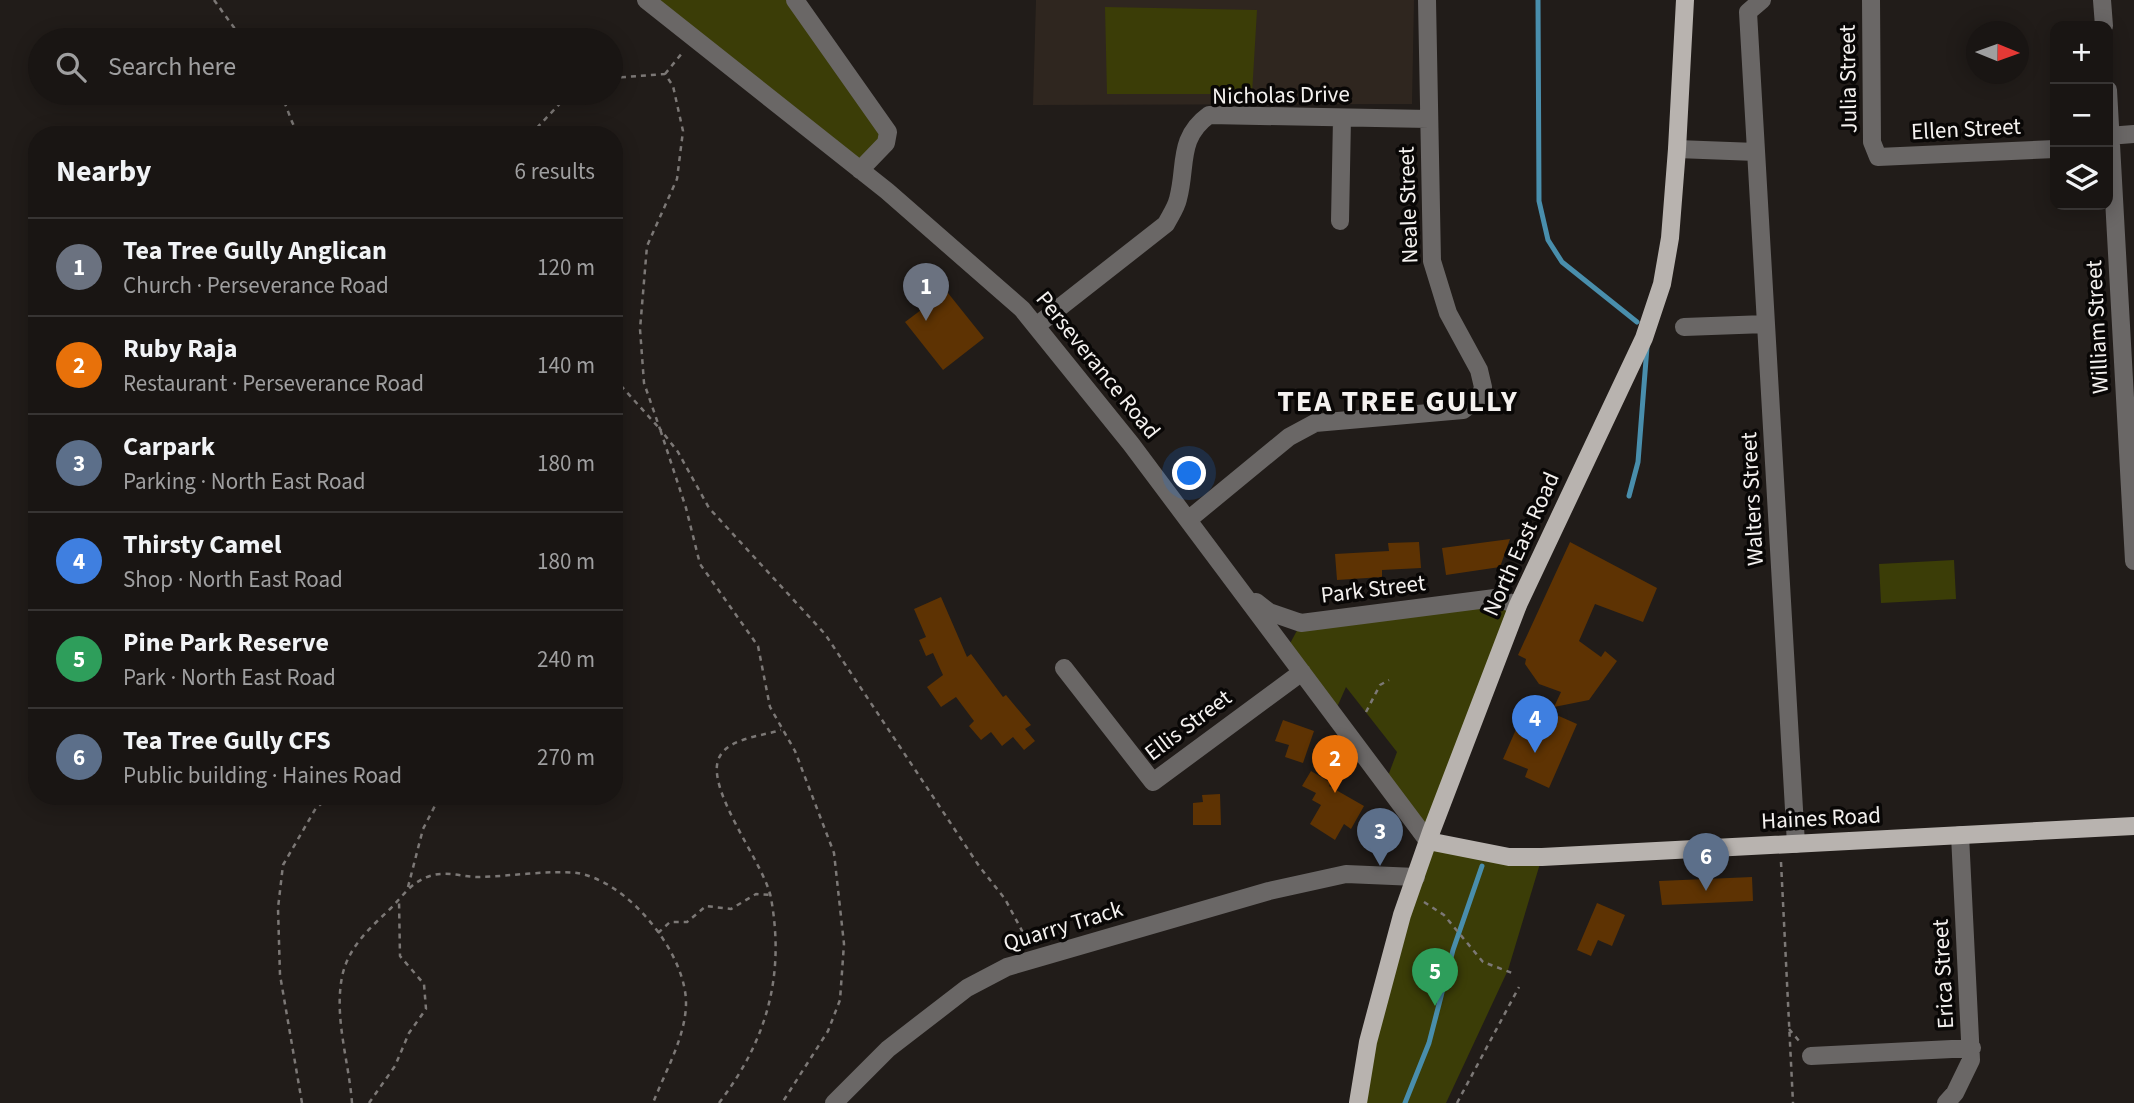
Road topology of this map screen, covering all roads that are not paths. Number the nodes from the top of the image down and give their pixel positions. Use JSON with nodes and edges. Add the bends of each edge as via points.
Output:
{"nodes":[{"id":1,"x":646,"y":0,"type":"edge"},
{"id":2,"x":795,"y":0,"type":"edge"},
{"id":3,"x":1427,"y":0,"type":"edge"},
{"id":4,"x":1685,"y":0,"type":"edge"},
{"id":5,"x":1871,"y":0,"type":"edge"},
{"id":6,"x":2102,"y":0,"type":"edge"},
{"id":7,"x":1755,"y":6,"type":"edge"},
{"id":8,"x":2104,"y":21,"type":"edge"},
{"id":9,"x":1342,"y":118,"type":"junction"},
{"id":10,"x":1429,"y":119,"type":"junction"},
{"id":11,"x":2134,"y":134,"type":"edge"},
{"id":12,"x":2113,"y":136,"type":"edge"},
{"id":13,"x":2110,"y":147,"type":"edge"},
{"id":14,"x":1677,"y":149,"type":"junction"},
{"id":15,"x":2050,"y":149,"type":"edge"},
{"id":16,"x":1756,"y":152,"type":"junction"},
{"id":17,"x":1878,"y":157,"type":"joint"},
{"id":18,"x":860,"y":170,"type":"junction"},
{"id":19,"x":1340,"y":221,"type":"dead end"},
{"id":20,"x":1766,"y":324,"type":"junction"},
{"id":21,"x":1036,"y":326,"type":"junction"},
{"id":22,"x":1684,"y":327,"type":"dead end"},
{"id":23,"x":1188,"y":520,"type":"junction"},
{"id":24,"x":2134,"y":561,"type":"edge"},
{"id":25,"x":1242,"y":592,"type":"junction"},
{"id":26,"x":1518,"y":605,"type":"junction"},
{"id":27,"x":1301,"y":622,"type":"junction"},
{"id":28,"x":1286,"y":651,"type":"junction"},
{"id":29,"x":1064,"y":668,"type":"dead end"},
{"id":30,"x":1302,"y":672,"type":"junction"},
{"id":31,"x":2134,"y":826,"type":"edge"},
{"id":32,"x":1960,"y":835,"type":"junction"},
{"id":33,"x":1428,"y":841,"type":"junction"},
{"id":34,"x":1788,"y":844,"type":"junction"},
{"id":35,"x":1413,"y":885,"type":"junction"},
{"id":36,"x":1972,"y":1048,"type":"junction"},
{"id":37,"x":1811,"y":1056,"type":"dead end"},
{"id":38,"x":834,"y":1103,"type":"edge"},
{"id":39,"x":1358,"y":1103,"type":"edge"},
{"id":40,"x":1946,"y":1103,"type":"edge"}],
"edges":[{"from":1,"to":18,"type":"street","name":"Perseverance Road"},
{"from":2,"to":18,"type":"street","via":[[888,132],[886,143]]},
{"from":3,"to":10,"type":"street","name":"Neale Street"},
{"from":4,"to":14,"type":"main road","name":"North East Road"},
{"from":5,"to":17,"type":"street","name":"Julia Street","via":[[1871,142]]},
{"from":6,"to":8,"type":"street"},
{"from":7,"to":16,"type":"street","name":"Walters Street"},
{"from":9,"to":10,"type":"street","name":"Nicholas Drive"},
{"from":9,"to":19,"type":"street"},
{"from":9,"to":21,"type":"street","name":"Nicholas Drive","via":[[1209,115],[1196,125],[1186,144],[1178,200],[1167,224]]},
{"from":10,"to":23,"type":"street","name":"Neale Street","via":[[1432,261],[1448,313],[1479,370],[1480,397],[1463,410],[1315,423],[1289,437]]},
{"from":11,"to":12,"type":"street"},
{"from":13,"to":24,"type":"street","name":"William Street"},
{"from":14,"to":16,"type":"street"},
{"from":14,"to":26,"type":"main road","name":"North East Road","via":[[1670,238],[1644,338]]},
{"from":15,"to":17,"type":"street","name":"Ellen Street"},
{"from":16,"to":20,"type":"street","name":"Walters Street"},
{"from":18,"to":21,"type":"street","name":"Perseverance Road","via":[[1023,309]]},
{"from":20,"to":22,"type":"street"},
{"from":20,"to":34,"type":"street","name":"Walters Street"},
{"from":21,"to":23,"type":"street","name":"Perseverance Road"},
{"from":23,"to":25,"type":"street","name":"Perseverance Road"},
{"from":25,"to":27,"type":"street","name":"Park Street","via":[[1269,612]]},
{"from":25,"to":28,"type":"street","name":"Perseverance Road"},
{"from":26,"to":27,"type":"street","name":"Park Street","via":[[1495,598]]},
{"from":26,"to":33,"type":"main road","name":"North East Road"},
{"from":27,"to":28,"type":"street","via":[[1289,636]]},
{"from":28,"to":30,"type":"street","name":"Perseverance Road"},
{"from":29,"to":30,"type":"street","name":"Ellis Street","via":[[1153,782]]},
{"from":30,"to":33,"type":"street","name":"Perseverance Road"},
{"from":31,"to":32,"type":"main road","name":"Haines Road"},
{"from":32,"to":34,"type":"main road","name":"Haines Road"},
{"from":32,"to":36,"type":"street","name":"Erica Street"},
{"from":33,"to":34,"type":"main road","name":"Haines Road","via":[[1509,857]]},
{"from":33,"to":35,"type":"main road","name":"North East Road"},
{"from":35,"to":38,"type":"street","name":"Quarry Track","via":[[1346,874],[1269,891],[1007,967],[967,988],[888,1049]]},
{"from":35,"to":39,"type":"main road","name":"North East Road","via":[[1368,1042]]},
{"from":36,"to":37,"type":"street"},
{"from":36,"to":40,"type":"street","name":"Erica Street","via":[[1971,1060]]}]}
